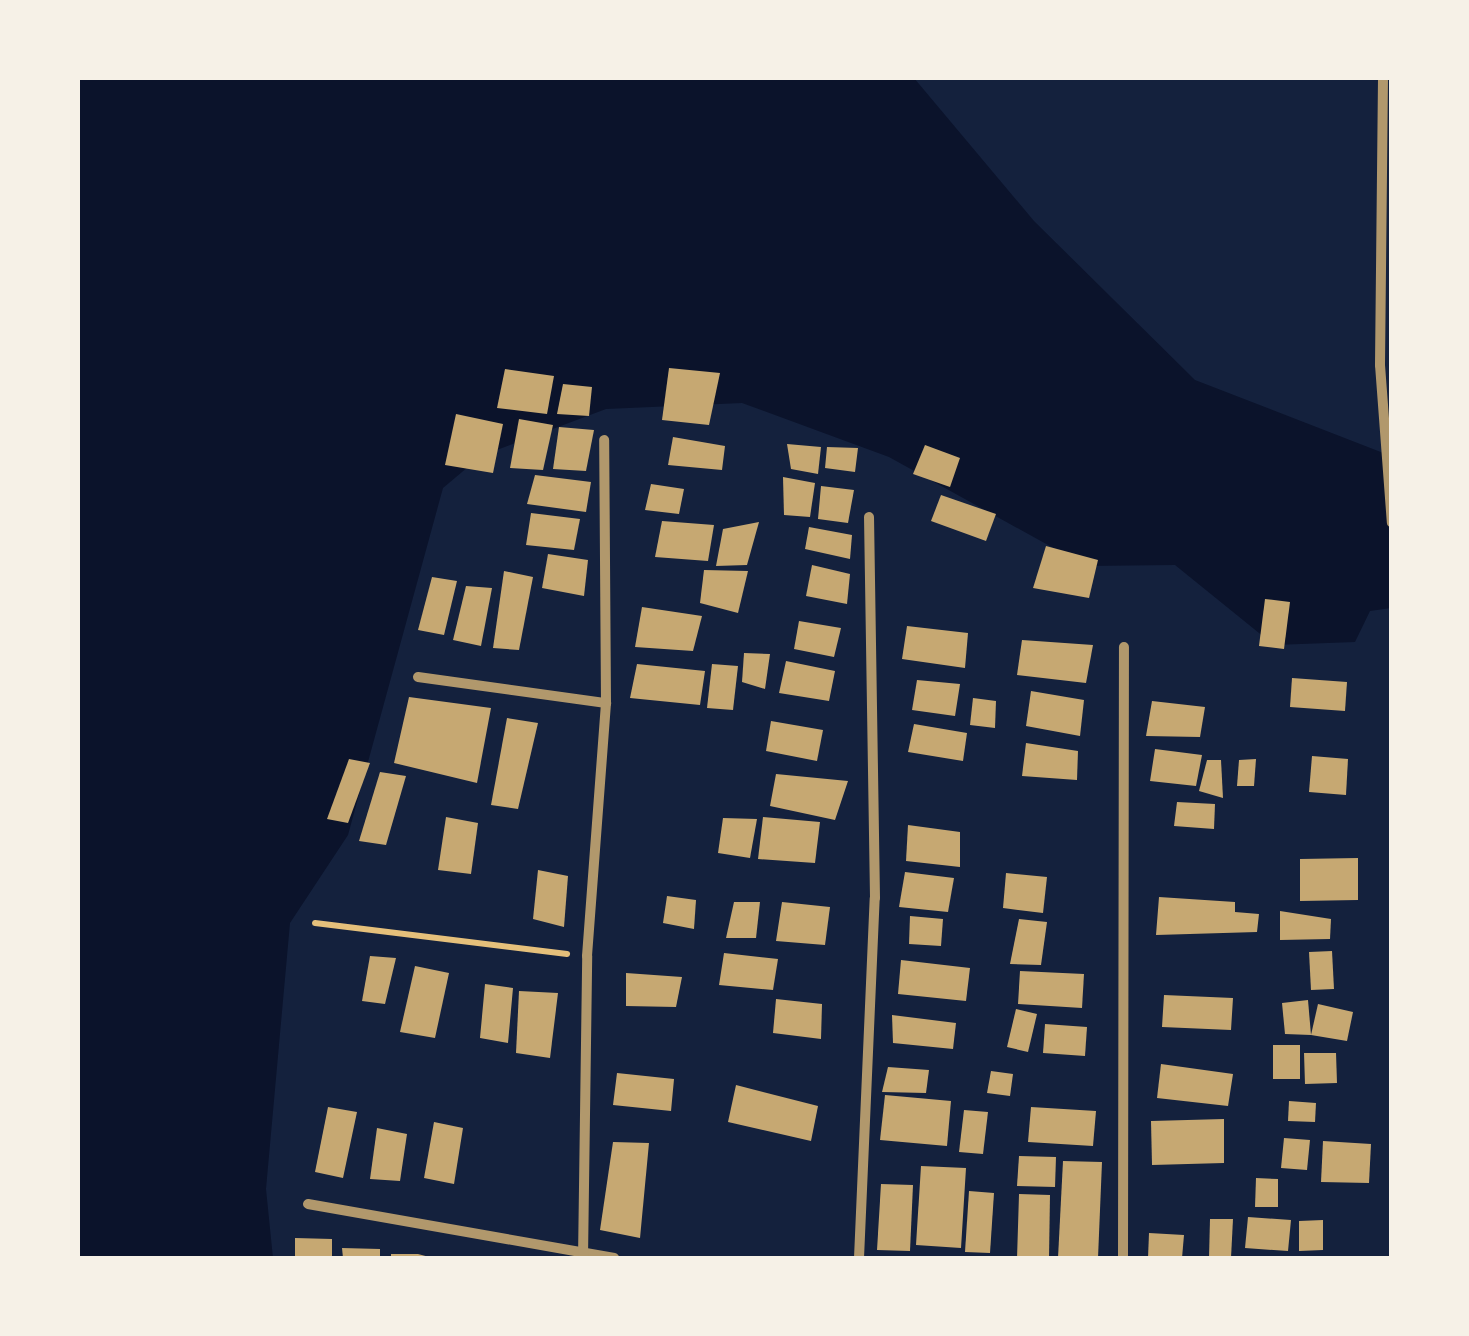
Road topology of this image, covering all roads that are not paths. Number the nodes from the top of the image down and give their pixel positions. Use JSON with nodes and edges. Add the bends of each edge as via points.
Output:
{"nodes":[{"id":1,"x":1383,"y":78,"type":"edge"},
{"id":2,"x":604,"y":440,"type":"dead end"},
{"id":3,"x":869,"y":516,"type":"dead end"},
{"id":4,"x":1392,"y":522,"type":"edge"},
{"id":5,"x":1124,"y":647,"type":"dead end"},
{"id":6,"x":418,"y":676,"type":"dead end"},
{"id":7,"x":606,"y":703,"type":"junction"},
{"id":8,"x":308,"y":1204,"type":"dead end"},
{"id":9,"x":583,"y":1257,"type":"edge"},
{"id":10,"x":614,"y":1258,"type":"edge"},
{"id":11,"x":859,"y":1258,"type":"edge"},
{"id":12,"x":1123,"y":1258,"type":"edge"}],
"edges":[{"from":1,"to":4,"type":"street","via":[[1380,365]]},
{"from":2,"to":7,"type":"street"},
{"from":3,"to":11,"type":"street","via":[[875,898]]},
{"from":5,"to":12,"type":"street"},
{"from":6,"to":7,"type":"street"},
{"from":7,"to":9,"type":"street","via":[[587,956]]},
{"from":8,"to":9,"type":"street"},
{"from":9,"to":10,"type":"street"}]}
